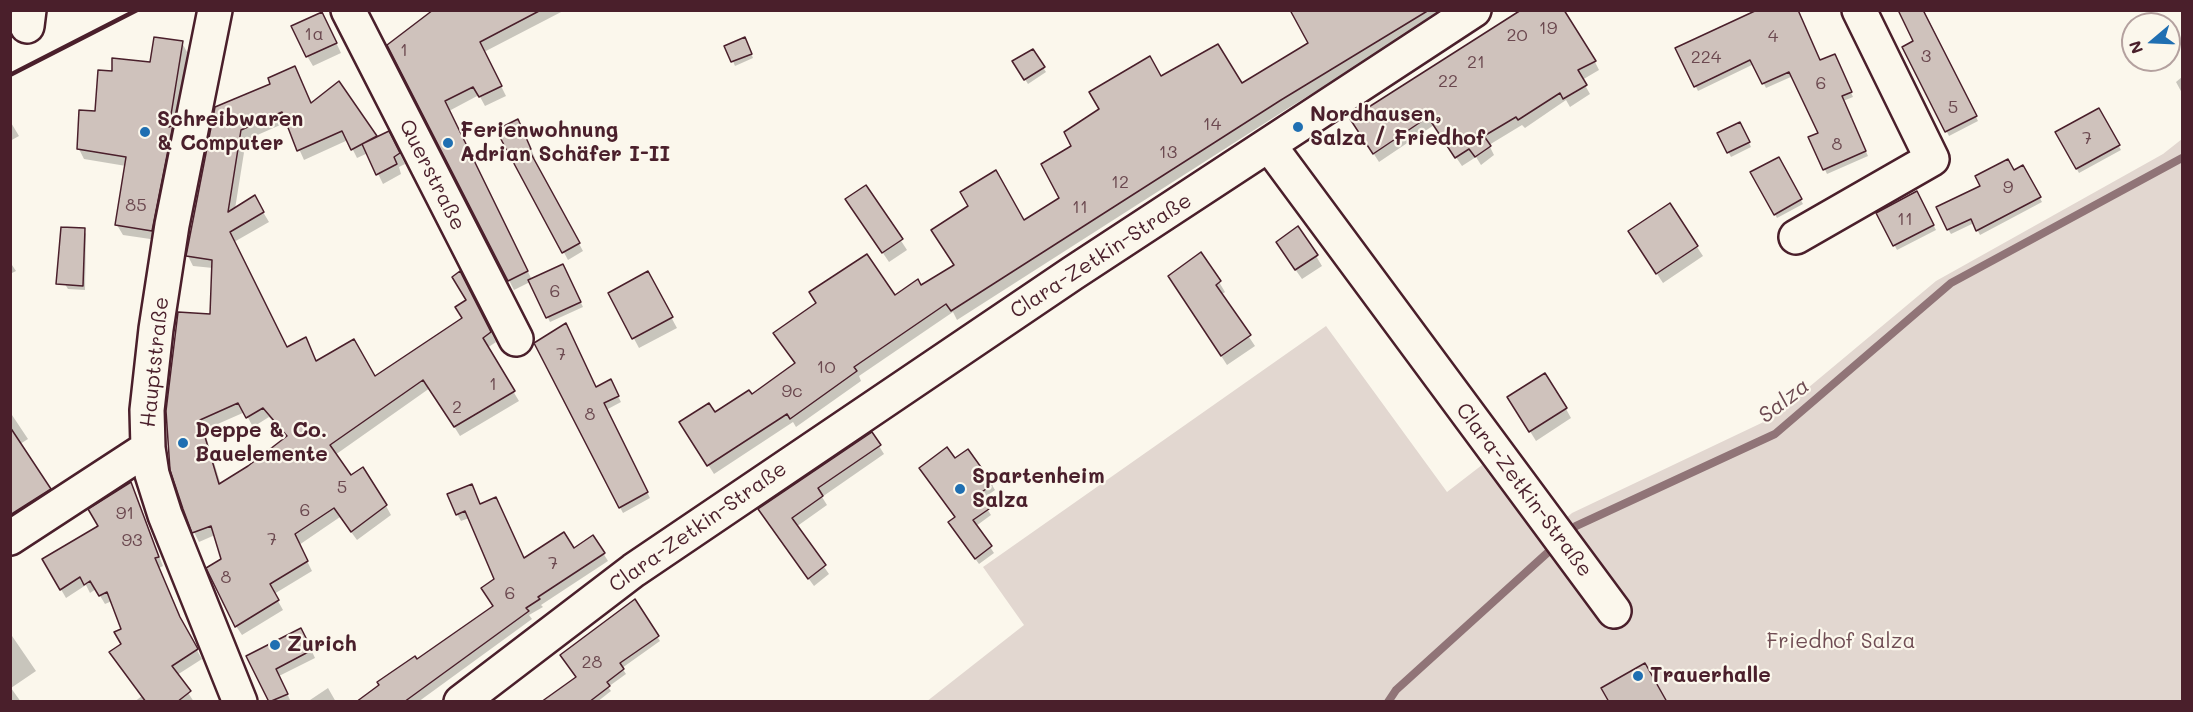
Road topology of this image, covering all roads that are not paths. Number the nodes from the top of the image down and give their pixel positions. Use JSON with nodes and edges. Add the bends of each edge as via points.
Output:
{"nodes":[{"id":1,"x":215,"y":10,"type":"edge"},
{"id":2,"x":348,"y":10,"type":"edge"},
{"id":3,"x":1474,"y":10,"type":"edge"},
{"id":4,"x":1859,"y":10,"type":"edge"},
{"id":5,"x":1269,"y":145,"type":"junction"},
{"id":6,"x":1796,"y":237,"type":"dead end"},
{"id":7,"x":516,"y":339,"type":"dead end"},
{"id":8,"x":148,"y":448,"type":"junction"},
{"id":9,"x":10,"y":538,"type":"edge"},
{"id":10,"x":1614,"y":611,"type":"dead end"},
{"id":11,"x":240,"y":702,"type":"edge"},
{"id":12,"x":460,"y":702,"type":"edge"}],
"edges":[{"from":1,"to":8,"type":"street","name":"Hauptstraße","via":[[172,225],[156,329],[147,410]]},
{"from":2,"to":7,"type":"street","name":"Querstraße"},
{"from":3,"to":5,"type":"street"},
{"from":4,"to":6,"type":"street","via":[[1932,159]]},
{"from":5,"to":10,"type":"street","name":"Clara-Zetkin-Straße"},
{"from":5,"to":12,"type":"street","name":"Clara-Zetkin-Straße","via":[[634,570]]},
{"from":8,"to":9,"type":"street"},
{"from":8,"to":11,"type":"street","name":"Hauptstraße","via":[[165,515]]}]}
